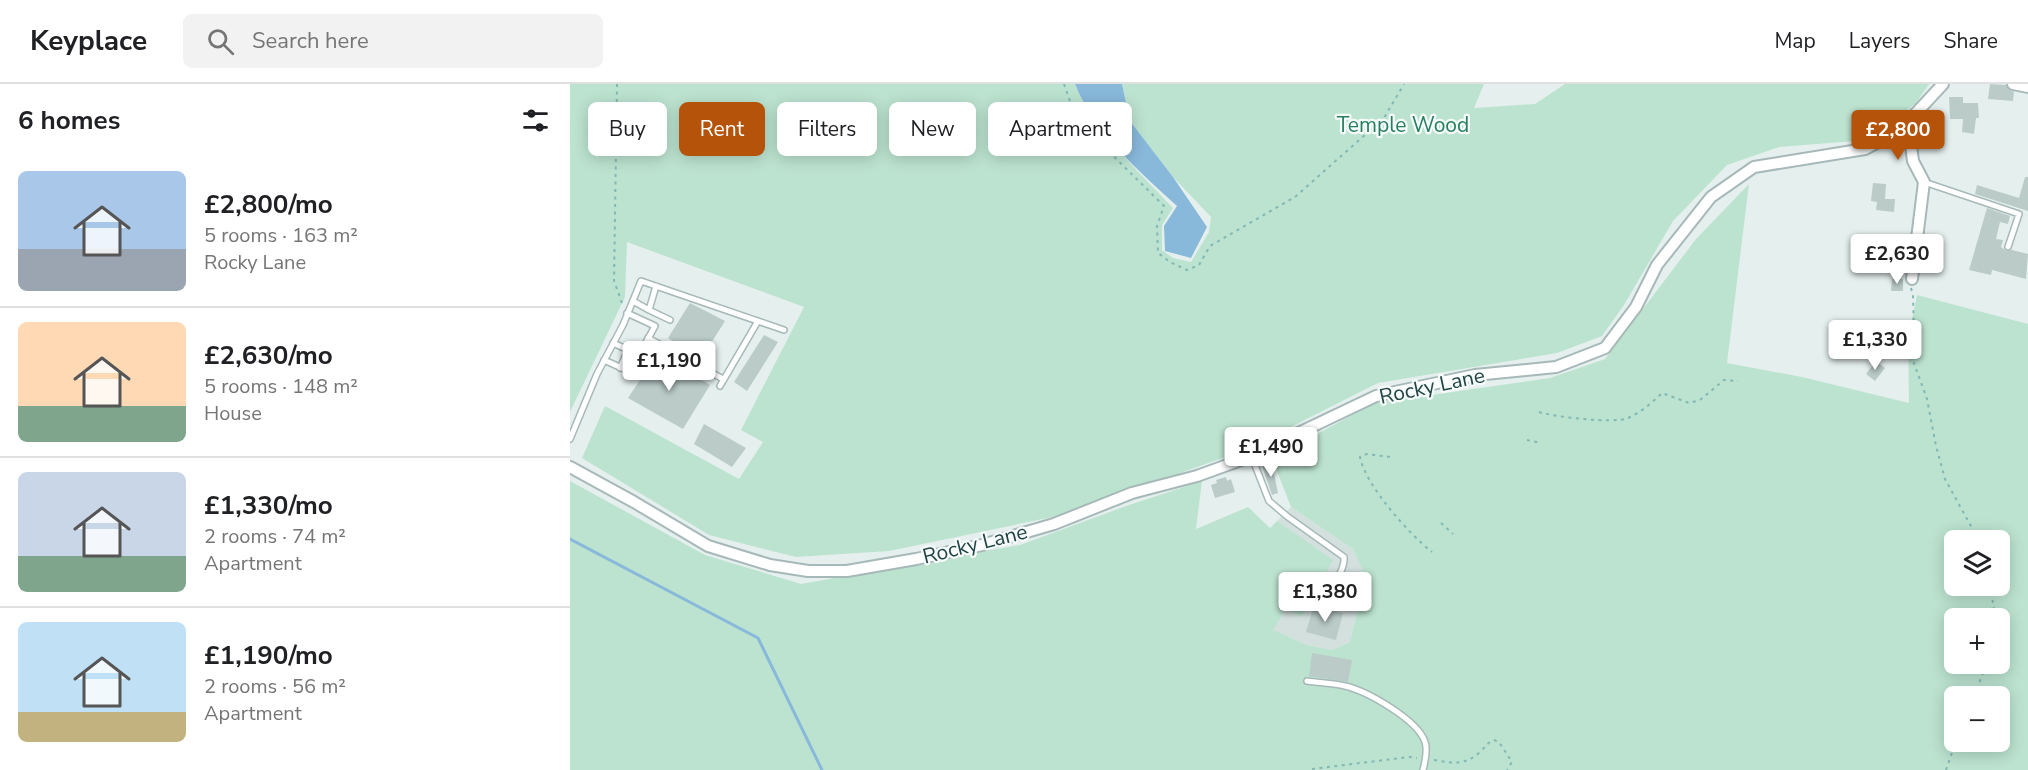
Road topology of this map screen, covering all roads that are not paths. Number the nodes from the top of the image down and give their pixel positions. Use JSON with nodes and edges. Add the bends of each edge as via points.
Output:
{"nodes":[{"id":1,"x":1943,"y":84,"type":"edge"},
{"id":2,"x":2013,"y":84,"type":"edge"},
{"id":3,"x":2028,"y":87,"type":"edge"},
{"id":4,"x":1904,"y":126,"type":"junction"},
{"id":5,"x":1924,"y":182,"type":"junction"},
{"id":6,"x":2008,"y":247,"type":"dead end"},
{"id":7,"x":1912,"y":279,"type":"road end"},
{"id":8,"x":656,"y":286,"type":"junction"},
{"id":9,"x":633,"y":301,"type":"junction"},
{"id":10,"x":649,"y":310,"type":"junction"},
{"id":11,"x":629,"y":311,"type":"junction"},
{"id":12,"x":670,"y":320,"type":"dead end"},
{"id":13,"x":758,"y":321,"type":"junction"},
{"id":14,"x":784,"y":330,"type":"dead end"},
{"id":15,"x":648,"y":338,"type":"junction"},
{"id":16,"x":613,"y":343,"type":"junction"},
{"id":17,"x":628,"y":350,"type":"junction"},
{"id":18,"x":604,"y":360,"type":"junction"},
{"id":19,"x":620,"y":368,"type":"junction"},
{"id":20,"x":637,"y":375,"type":"dead end"},
{"id":21,"x":723,"y":379,"type":"junction"},
{"id":22,"x":720,"y":386,"type":"dead end"},
{"id":23,"x":570,"y":439,"type":"edge"},
{"id":24,"x":1251,"y":455,"type":"junction"},
{"id":25,"x":570,"y":467,"type":"edge"},
{"id":26,"x":1321,"y":600,"type":"dead end"},
{"id":27,"x":1308,"y":681,"type":"dead end"},
{"id":28,"x":1423,"y":770,"type":"edge"}],
"edges":[{"from":1,"to":4,"type":"street","name":"Rocky Lane"},
{"from":2,"to":3,"type":"street"},
{"from":4,"to":5,"type":"street","via":[[1913,161]]},
{"from":4,"to":24,"type":"street","name":"Rocky Lane","via":[[1865,149],[1754,167],[1711,197],[1657,265],[1636,307],[1605,348],[1556,367],[1475,375],[1376,396]]},
{"from":5,"to":6,"type":"lane","via":[[2019,214]]},
{"from":5,"to":7,"type":"street"},
{"from":8,"to":9,"type":"lane","via":[[641,281]]},
{"from":8,"to":10,"type":"lane"},
{"from":8,"to":13,"type":"lane"},
{"from":9,"to":10,"type":"lane"},
{"from":9,"to":11,"type":"lane"},
{"from":10,"to":12,"type":"lane"},
{"from":11,"to":15,"type":"lane","via":[[655,326]]},
{"from":11,"to":16,"type":"lane"},
{"from":13,"to":14,"type":"lane"},
{"from":13,"to":21,"type":"lane"},
{"from":15,"to":17,"type":"lane","via":[[639,355]]},
{"from":15,"to":21,"type":"lane"},
{"from":16,"to":17,"type":"lane"},
{"from":16,"to":18,"type":"lane"},
{"from":17,"to":19,"type":"lane"},
{"from":18,"to":19,"type":"lane"},
{"from":18,"to":23,"type":"lane"},
{"from":19,"to":20,"type":"lane"},
{"from":21,"to":22,"type":"lane"},
{"from":24,"to":25,"type":"street","name":"Rocky Lane","via":[[1197,476],[1132,493],[1043,527],[947,553],[847,571],[808,571],[770,565],[708,546]]},
{"from":24,"to":26,"type":"lane","via":[[1269,501],[1344,557],[1341,571]]},
{"from":27,"to":28,"type":"lane","via":[[1347,686],[1386,705],[1419,730],[1426,744]]}]}
